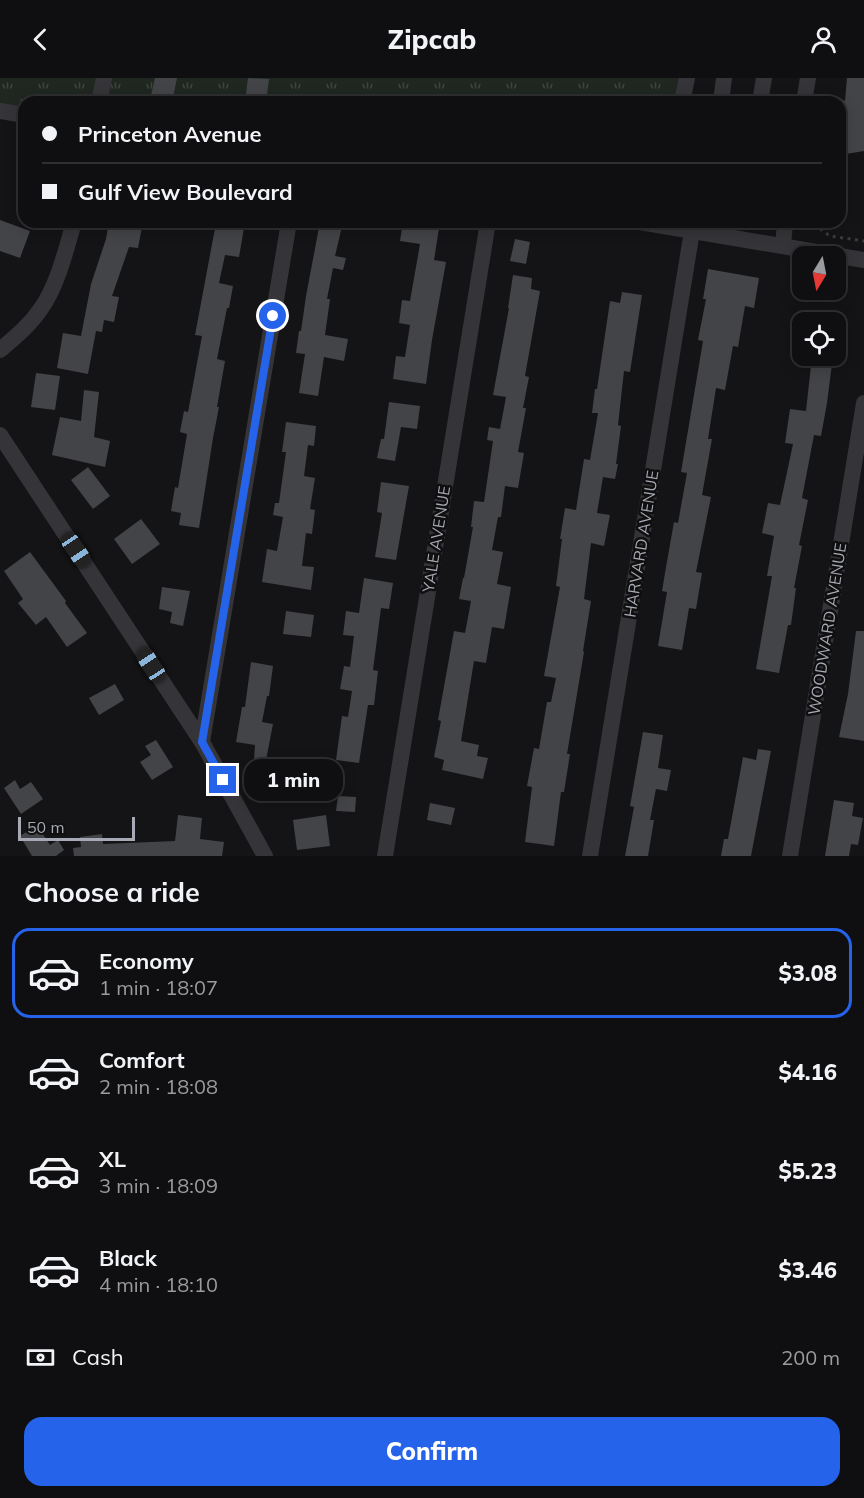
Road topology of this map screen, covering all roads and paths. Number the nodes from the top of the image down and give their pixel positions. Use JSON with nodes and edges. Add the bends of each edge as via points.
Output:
{"nodes":[{"id":1,"x":104,"y":78,"type":"edge"},
{"id":2,"x":687,"y":78,"type":"edge"},
{"id":3,"x":724,"y":78,"type":"edge"},
{"id":4,"x":764,"y":78,"type":"edge"},
{"id":5,"x":808,"y":78,"type":"edge"},
{"id":6,"x":100,"y":96,"type":"edge"},
{"id":7,"x":683,"y":96,"type":"edge"},
{"id":8,"x":722,"y":96,"type":"edge"},
{"id":9,"x":761,"y":96,"type":"edge"},
{"id":10,"x":805,"y":96,"type":"edge"},
{"id":11,"x":0,"y":111,"type":"edge"},
{"id":12,"x":18,"y":114,"type":"edge"},
{"id":13,"x":72,"y":228,"type":"edge"},
{"id":14,"x":288,"y":228,"type":"edge"},
{"id":15,"x":487,"y":228,"type":"edge"},
{"id":16,"x":678,"y":228,"type":"edge"},
{"id":17,"x":784,"y":228,"type":"edge"},
{"id":18,"x":819,"y":228,"type":"edge"},
{"id":19,"x":692,"y":231,"type":"junction"},
{"id":20,"x":864,"y":241,"type":"edge"},
{"id":21,"x":783,"y":246,"type":"junction"},
{"id":22,"x":864,"y":260,"type":"edge"},
{"id":23,"x":0,"y":350,"type":"edge"},
{"id":24,"x":864,"y":403,"type":"edge"},
{"id":25,"x":0,"y":435,"type":"edge"},
{"id":26,"x":202,"y":742,"type":"junction"},
{"id":27,"x":265,"y":856,"type":"edge"},
{"id":28,"x":385,"y":856,"type":"edge"},
{"id":29,"x":590,"y":856,"type":"edge"},
{"id":30,"x":790,"y":856,"type":"edge"}],
"edges":[{"from":1,"to":6,"type":"street"},
{"from":2,"to":7,"type":"street"},
{"from":3,"to":8,"type":"street"},
{"from":4,"to":9,"type":"street"},
{"from":5,"to":10,"type":"street"},
{"from":11,"to":12,"type":"street"},
{"from":13,"to":23,"type":"street","via":[[58,275],[41,309]]},
{"from":14,"to":26,"type":"street"},
{"from":15,"to":28,"type":"street","name":"YALE AVENUE"},
{"from":16,"to":19,"type":"street"},
{"from":17,"to":21,"type":"street"},
{"from":18,"to":20,"type":"path","via":[[830,236]]},
{"from":19,"to":21,"type":"street"},
{"from":19,"to":29,"type":"street","name":"HARVARD AVENUE"},
{"from":21,"to":22,"type":"street"},
{"from":24,"to":30,"type":"street","name":"WOODWARD AVENUE"},
{"from":25,"to":26,"type":"street"},
{"from":26,"to":27,"type":"street"}]}
